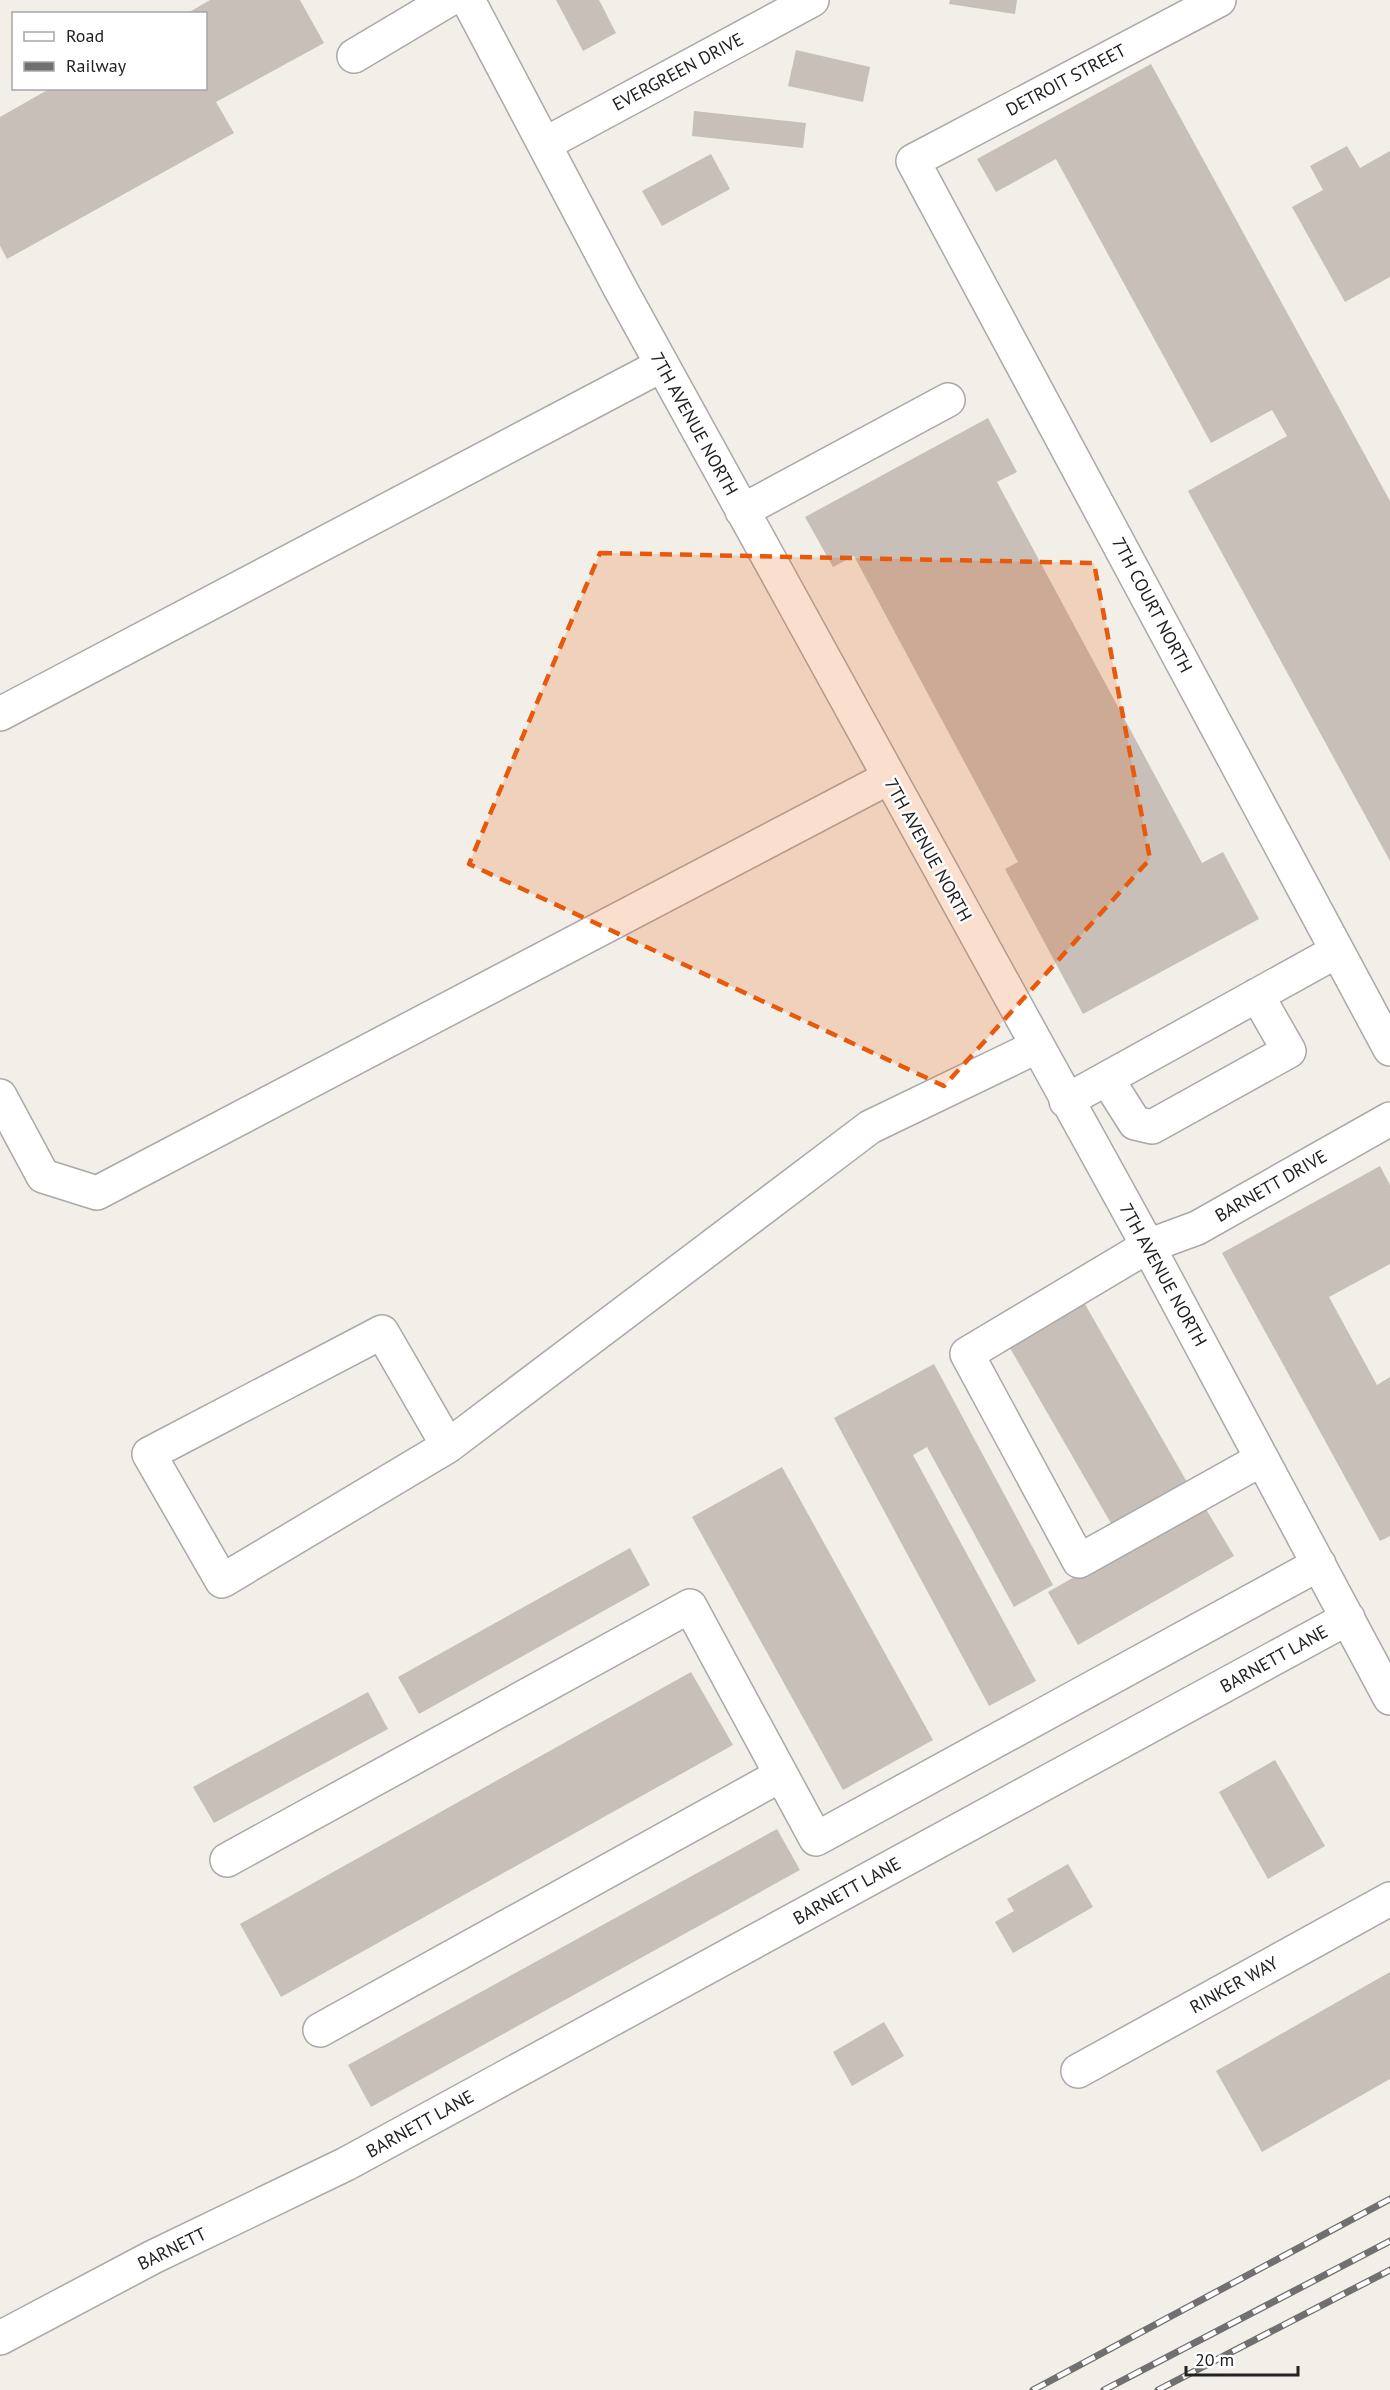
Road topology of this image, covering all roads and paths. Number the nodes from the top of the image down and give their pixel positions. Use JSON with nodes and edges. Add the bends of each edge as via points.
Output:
{"nodes":[{"id":1,"x":448,"y":0,"type":"edge"},
{"id":2,"x":468,"y":0,"type":"edge"},
{"id":3,"x":812,"y":0,"type":"edge"},
{"id":4,"x":1219,"y":0,"type":"edge"},
{"id":5,"x":354,"y":57,"type":"dead end"},
{"id":6,"x":545,"y":144,"type":"junction"},
{"id":7,"x":913,"y":161,"type":"joint"},
{"id":8,"x":662,"y":365,"type":"junction"},
{"id":9,"x":948,"y":400,"type":"dead end"},
{"id":10,"x":742,"y":511,"type":"junction"},
{"id":11,"x":0,"y":714,"type":"edge"},
{"id":12,"x":888,"y":778,"type":"junction"},
{"id":13,"x":1337,"y":951,"type":"junction"},
{"id":14,"x":1257,"y":995,"type":"junction"},
{"id":15,"x":1036,"y":1047,"type":"junction"},
{"id":16,"x":1390,"y":1049,"type":"edge"},
{"id":17,"x":1107,"y":1079,"type":"junction"},
{"id":18,"x":0,"y":1096,"type":"edge"},
{"id":19,"x":1066,"y":1101,"type":"junction"},
{"id":20,"x":1390,"y":1119,"type":"edge"},
{"id":21,"x":1148,"y":1246,"type":"junction"},
{"id":22,"x":448,"y":1446,"type":"junction"},
{"id":23,"x":1262,"y":1459,"type":"junction"},
{"id":24,"x":1319,"y":1564,"type":"junction"},
{"id":25,"x":1348,"y":1618,"type":"junction"},
{"id":26,"x":1390,"y":1698,"type":"edge"},
{"id":27,"x":781,"y":1775,"type":"junction"},
{"id":28,"x":227,"y":1860,"type":"dead end"},
{"id":29,"x":1390,"y":1899,"type":"edge"},
{"id":30,"x":320,"y":2030,"type":"dead end"},
{"id":31,"x":1078,"y":2071,"type":"dead end"},
{"id":32,"x":346,"y":2164,"type":"joint"},
{"id":33,"x":0,"y":2338,"type":"edge"}],
"edges":[{"from":1,"to":5,"type":"street"},
{"from":2,"to":6,"type":"street","name":"7TH AVENUE NORTH"},
{"from":3,"to":6,"type":"street","name":"EVERGREEN DRIVE"},
{"from":4,"to":7,"type":"street","name":"DETROIT STREET"},
{"from":6,"to":8,"type":"street","name":"7TH AVENUE NORTH"},
{"from":7,"to":13,"type":"street","name":"7TH COURT NORTH"},
{"from":8,"to":10,"type":"street","name":"7TH AVENUE NORTH"},
{"from":8,"to":11,"type":"street"},
{"from":9,"to":10,"type":"street"},
{"from":10,"to":12,"type":"street","name":"7TH AVENUE NORTH"},
{"from":12,"to":15,"type":"street","name":"7TH AVENUE NORTH"},
{"from":12,"to":18,"type":"street","via":[[97,1193],[44,1176]]},
{"from":13,"to":14,"type":"street"},
{"from":13,"to":16,"type":"street","name":"7TH COURT NORTH"},
{"from":14,"to":17,"type":"street"},
{"from":14,"to":17,"type":"street","via":[[1289,1051],[1152,1126],[1135,1123]]},
{"from":15,"to":19,"type":"street","name":"7TH AVENUE NORTH"},
{"from":15,"to":22,"type":"street","via":[[870,1127]]},
{"from":17,"to":19,"type":"street"},
{"from":19,"to":21,"type":"street","name":"7TH AVENUE NORTH"},
{"from":20,"to":21,"type":"street","name":"BARNETT DRIVE","via":[[1197,1228]]},
{"from":21,"to":23,"type":"street","name":"7TH AVENUE NORTH"},
{"from":21,"to":23,"type":"street","name":"BARNETT DRIVE","via":[[968,1354],[1079,1561]]},
{"from":22,"to":22,"type":"street","via":[[222,1581],[149,1454],[382,1332]]},
{"from":23,"to":24,"type":"street","name":"7TH AVENUE NORTH"},
{"from":24,"to":25,"type":"street","name":"7TH AVENUE NORTH"},
{"from":24,"to":27,"type":"street","via":[[816,1839]]},
{"from":25,"to":26,"type":"street","name":"7TH AVENUE NORTH"},
{"from":25,"to":32,"type":"street","name":"BARNETT LANE"},
{"from":27,"to":28,"type":"street","via":[[690,1606]]},
{"from":27,"to":30,"type":"street"},
{"from":29,"to":31,"type":"street","name":"RINKER WAY"},
{"from":32,"to":33,"type":"street","name":"BARNETT","via":[[153,2257]]}]}
